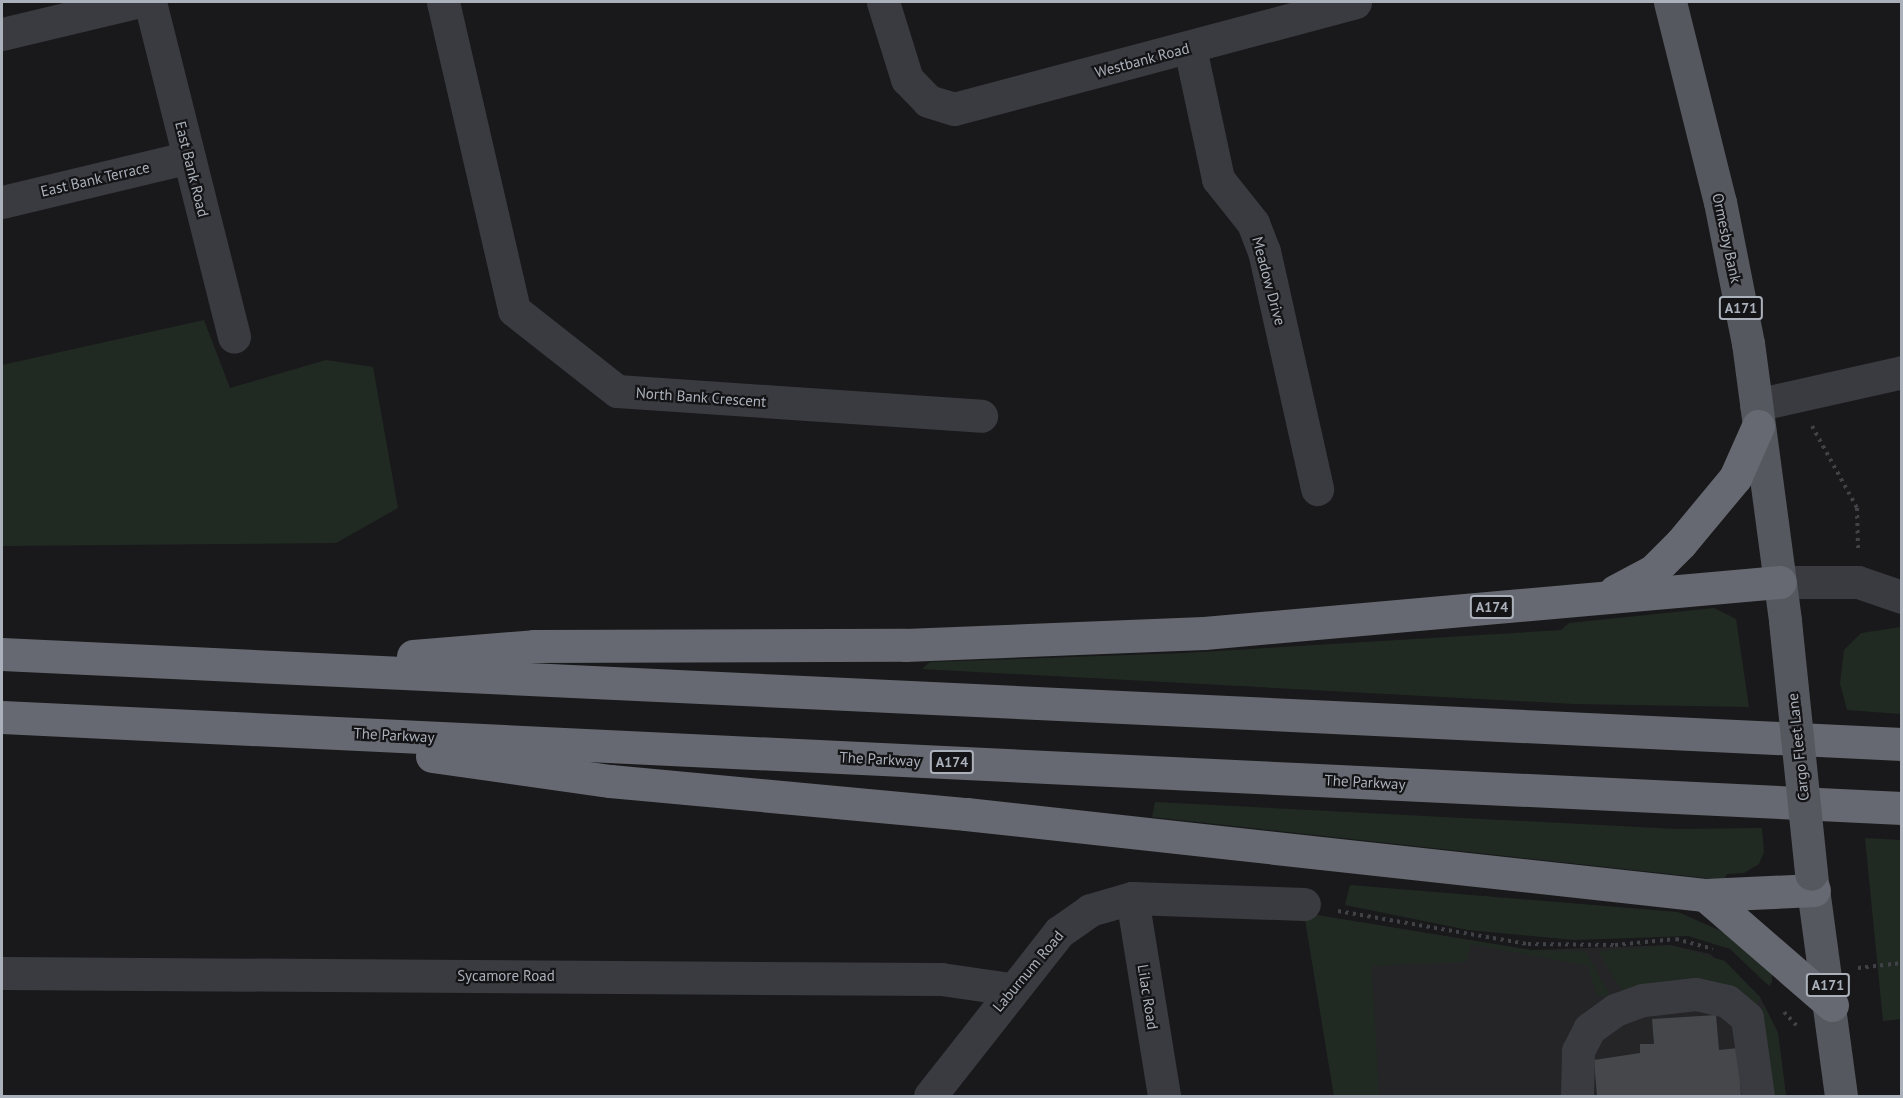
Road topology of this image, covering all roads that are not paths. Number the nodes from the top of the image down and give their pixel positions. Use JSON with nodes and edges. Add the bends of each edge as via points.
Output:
{"nodes":[{"id":1,"x":136,"y":2,"type":"edge"},
{"id":2,"x":150,"y":2,"type":"edge"},
{"id":3,"x":443,"y":2,"type":"edge"},
{"id":4,"x":883,"y":2,"type":"edge"},
{"id":5,"x":1354,"y":2,"type":"edge"},
{"id":6,"x":1670,"y":2,"type":"edge"},
{"id":7,"x":1274,"y":11,"type":"edge"},
{"id":8,"x":2,"y":34,"type":"edge"},
{"id":9,"x":1190,"y":48,"type":"junction"},
{"id":10,"x":189,"y":157,"type":"junction"},
{"id":11,"x":2,"y":202,"type":"edge"},
{"id":12,"x":234,"y":337,"type":"dead end"},
{"id":13,"x":1902,"y":372,"type":"edge"},
{"id":14,"x":981,"y":416,"type":"dead end"},
{"id":15,"x":1757,"y":416,"type":"junction"},
{"id":16,"x":1317,"y":489,"type":"dead end"},
{"id":17,"x":1780,"y":582,"type":"junction"},
{"id":18,"x":1603,"y":597,"type":"junction"},
{"id":19,"x":1902,"y":597,"type":"edge"},
{"id":20,"x":1785,"y":621,"type":"joint"},
{"id":21,"x":2,"y":654,"type":"edge"},
{"id":22,"x":283,"y":667,"type":"junction"},
{"id":23,"x":2,"y":717,"type":"edge"},
{"id":24,"x":224,"y":727,"type":"junction"},
{"id":25,"x":1902,"y":744,"type":"edge"},
{"id":26,"x":1902,"y":808,"type":"edge"},
{"id":27,"x":1813,"y":882,"type":"junction"},
{"id":28,"x":1705,"y":895,"type":"junction"},
{"id":29,"x":1132,"y":898,"type":"junction"},
{"id":30,"x":1305,"y":904,"type":"road end"},
{"id":31,"x":2,"y":973,"type":"edge"},
{"id":32,"x":1010,"y":989,"type":"junction"},
{"id":33,"x":1833,"y":1015,"type":"junction"},
{"id":34,"x":930,"y":1096,"type":"edge"},
{"id":35,"x":1164,"y":1096,"type":"edge"},
{"id":36,"x":1577,"y":1096,"type":"edge"},
{"id":37,"x":1758,"y":1096,"type":"edge"},
{"id":38,"x":1841,"y":1096,"type":"edge"}],
"edges":[{"from":1,"to":8,"type":"street"},
{"from":2,"to":10,"type":"street","name":"East Bank Road"},
{"from":3,"to":14,"type":"street","name":"North Bank Crescent","via":[[514,310],[617,391]]},
{"from":4,"to":9,"type":"street","name":"Westbank Road","via":[[907,79],[928,102],[954,109]]},
{"from":5,"to":7,"type":"street","name":"Westbank Road"},
{"from":6,"to":15,"type":"main road","name":"Ormesby Bank","number":"A171","via":[[1720,202]]},
{"from":7,"to":9,"type":"street","name":"Westbank Road"},
{"from":9,"to":16,"type":"street","name":"Meadow Drive","via":[[1218,179],[1253,223],[1264,251]]},
{"from":10,"to":11,"type":"street","name":"East Bank Terrace"},
{"from":10,"to":12,"type":"street","name":"East Bank Road"},
{"from":13,"to":15,"type":"street","via":[[1797,399]]},
{"from":15,"to":17,"type":"main road","name":"Ormesby Bank","number":"A171"},
{"from":15,"to":18,"type":"highway","via":[[1735,478],[1681,543],[1653,572]]},
{"from":17,"to":18,"type":"highway","number":"A174"},
{"from":17,"to":19,"type":"street","via":[[1858,582]]},
{"from":17,"to":20,"type":"main road","name":"Ormesby Bank","number":"A171"},
{"from":18,"to":22,"type":"highway","number":"A174","via":[[1203,633],[905,645],[534,646]]},
{"from":20,"to":27,"type":"main road","name":"Cargo Fleet Lane","number":"A171","bridge":true},
{"from":21,"to":22,"type":"highway","number":"A174"},
{"from":22,"to":25,"type":"highway","number":"A174"},
{"from":23,"to":24,"type":"highway","name":"The Parkway","number":"A174"},
{"from":24,"to":26,"type":"highway","name":"The Parkway","number":"A174"},
{"from":24,"to":28,"type":"highway","number":"A174","via":[[610,781],[966,814]]},
{"from":27,"to":28,"type":"highway","number":"A174"},
{"from":27,"to":33,"type":"main road","number":"A171"},
{"from":28,"to":33,"type":"highway"},
{"from":29,"to":30,"type":"street","name":"Laburnum Road"},
{"from":29,"to":32,"type":"street","name":"Laburnum Road","via":[[1090,910],[1059,932]]},
{"from":29,"to":35,"type":"street","name":"Lilac Road"},
{"from":31,"to":32,"type":"street","name":"Sycamore Road","via":[[941,979]]},
{"from":32,"to":34,"type":"street","name":"Laburnum Road"},
{"from":33,"to":38,"type":"main road","number":"A171"},
{"from":36,"to":37,"type":"street","via":[[1578,1051],[1589,1029],[1615,1010],[1643,1000],[1696,994],[1727,1001],[1747,1018]]}]}
